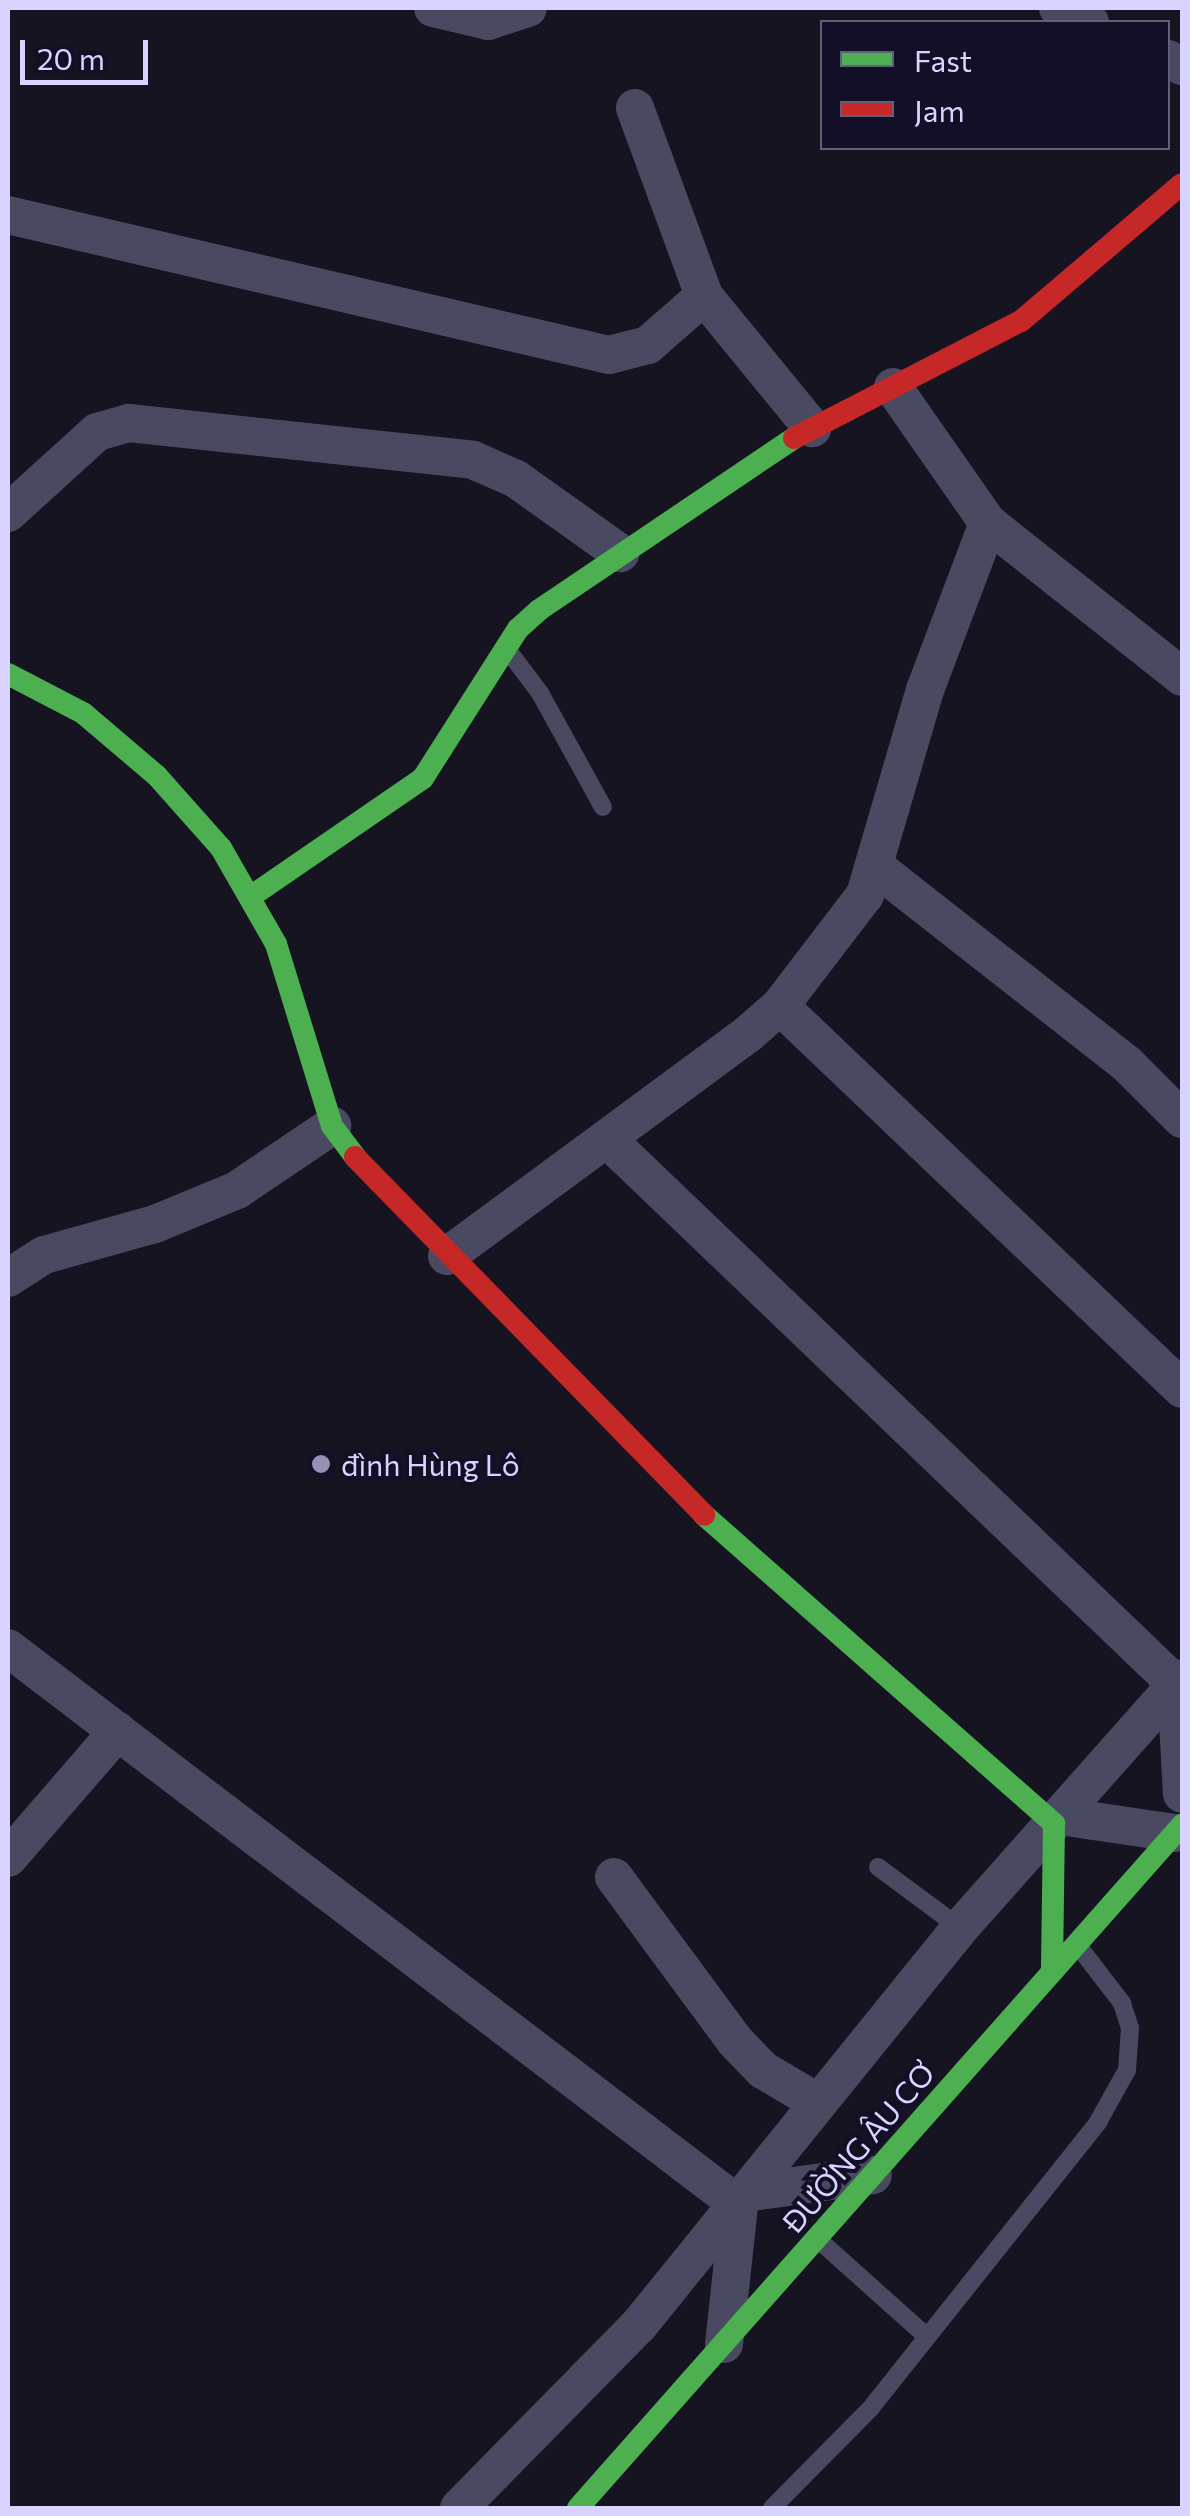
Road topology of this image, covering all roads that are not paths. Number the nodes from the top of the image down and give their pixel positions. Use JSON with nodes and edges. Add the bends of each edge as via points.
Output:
{"nodes":[{"id":1,"x":433,"y":8,"type":"edge"},
{"id":2,"x":528,"y":8,"type":"edge"},
{"id":3,"x":1058,"y":8,"type":"edge"},
{"id":4,"x":1085,"y":20,"type":"edge"},
{"id":5,"x":636,"y":108,"type":"dead end"},
{"id":6,"x":1182,"y":184,"type":"edge"},
{"id":7,"x":8,"y":215,"type":"edge"},
{"id":8,"x":704,"y":296,"type":"junction"},
{"id":9,"x":893,"y":387,"type":"junction"},
{"id":10,"x":812,"y":428,"type":"junction"},
{"id":11,"x":8,"y":512,"type":"edge"},
{"id":12,"x":988,"y":523,"type":"junction"},
{"id":13,"x":620,"y":553,"type":"junction"},
{"id":14,"x":505,"y":648,"type":"junction"},
{"id":15,"x":8,"y":674,"type":"edge"},
{"id":16,"x":1182,"y":677,"type":"edge"},
{"id":17,"x":602,"y":806,"type":"dead end"},
{"id":18,"x":877,"y":868,"type":"junction"},
{"id":19,"x":253,"y":895,"type":"junction"},
{"id":20,"x":780,"y":1006,"type":"junction"},
{"id":21,"x":1182,"y":1119,"type":"edge"},
{"id":22,"x":332,"y":1126,"type":"junction"},
{"id":23,"x":607,"y":1139,"type":"junction"},
{"id":24,"x":448,"y":1256,"type":"junction"},
{"id":25,"x":8,"y":1278,"type":"edge"},
{"id":26,"x":1182,"y":1388,"type":"edge"},
{"id":27,"x":8,"y":1648,"type":"edge"},
{"id":28,"x":1179,"y":1681,"type":"edge"},
{"id":29,"x":118,"y":1732,"type":"junction"},
{"id":30,"x":1182,"y":1794,"type":"edge"},
{"id":31,"x":1057,"y":1820,"type":"junction"},
{"id":32,"x":1179,"y":1829,"type":"edge"},
{"id":33,"x":8,"y":1858,"type":"edge"},
{"id":34,"x":878,"y":1866,"type":"dead end"},
{"id":35,"x":614,"y":1877,"type":"dead end"},
{"id":36,"x":960,"y":1928,"type":"junction"},
{"id":37,"x":1076,"y":1943,"type":"junction"},
{"id":38,"x":1052,"y":1972,"type":"junction"},
{"id":39,"x":816,"y":2102,"type":"junction"},
{"id":40,"x":872,"y":2175,"type":"junction"},
{"id":41,"x":745,"y":2199,"type":"junction"},
{"id":42,"x":818,"y":2238,"type":"junction"},
{"id":43,"x":926,"y":2336,"type":"junction"},
{"id":44,"x":724,"y":2344,"type":"junction"},
{"id":45,"x":460,"y":2508,"type":"edge"},
{"id":46,"x":578,"y":2508,"type":"edge"},
{"id":47,"x":772,"y":2508,"type":"edge"}],
"edges":[{"from":1,"to":2,"type":"street","via":[[488,21]]},
{"from":3,"to":4,"type":"street"},
{"from":5,"to":8,"type":"street"},
{"from":6,"to":9,"type":"street","via":[[1046,304]]},
{"from":7,"to":8,"type":"street","via":[[608,355],[648,345]]},
{"from":8,"to":10,"type":"street"},
{"from":9,"to":10,"type":"street"},
{"from":9,"to":12,"type":"street"},
{"from":10,"to":13,"type":"street","via":[[755,459]]},
{"from":11,"to":13,"type":"street","via":[[97,432],[129,423],[474,460],[516,479]]},
{"from":12,"to":16,"type":"street"},
{"from":12,"to":18,"type":"street","via":[[925,690]]},
{"from":13,"to":14,"type":"street","via":[[540,610]]},
{"from":14,"to":17,"type":"lane","via":[[540,693]]},
{"from":14,"to":19,"type":"street","via":[[423,778]]},
{"from":15,"to":19,"type":"street","via":[[83,713],[157,776]]},
{"from":18,"to":20,"type":"street","via":[[865,895]]},
{"from":18,"to":21,"type":"street","via":[[1127,1064]]},
{"from":19,"to":22,"type":"street","via":[[276,944]]},
{"from":20,"to":23,"type":"street"},
{"from":20,"to":26,"type":"street"},
{"from":22,"to":24,"type":"street","via":[[374,1182]]},
{"from":22,"to":25,"type":"street","via":[[237,1190],[155,1224],[44,1255]]},
{"from":23,"to":24,"type":"street"},
{"from":23,"to":28,"type":"street"},
{"from":24,"to":31,"type":"street","via":[[708,1519]]},
{"from":27,"to":29,"type":"street"},
{"from":28,"to":30,"type":"street"},
{"from":28,"to":31,"type":"street"},
{"from":29,"to":33,"type":"street"},
{"from":29,"to":41,"type":"street"},
{"from":31,"to":32,"type":"street"},
{"from":31,"to":36,"type":"street"},
{"from":31,"to":38,"type":"street"},
{"from":32,"to":37,"type":"street","name":"ĐƯỜNG ÂU CƠ"},
{"from":34,"to":36,"type":"lane"},
{"from":35,"to":39,"type":"street","via":[[734,2040],[764,2070]]},
{"from":36,"to":39,"type":"street"},
{"from":37,"to":38,"type":"street","name":"ĐƯỜNG ÂU CƠ"},
{"from":37,"to":43,"type":"lane","via":[[1122,2003],[1130,2028],[1127,2070],[1098,2122]]},
{"from":38,"to":40,"type":"street","name":"ĐƯỜNG ÂU CƠ"},
{"from":39,"to":41,"type":"street"},
{"from":40,"to":41,"type":"street"},
{"from":40,"to":42,"type":"street","name":"ĐƯỜNG ÂU CƠ"},
{"from":41,"to":44,"type":"street"},
{"from":41,"to":45,"type":"street","via":[[639,2325]]},
{"from":42,"to":43,"type":"lane"},
{"from":42,"to":44,"type":"street","name":"ĐƯỜNG ÂU CƠ"},
{"from":43,"to":47,"type":"lane","via":[[870,2409]]},
{"from":44,"to":46,"type":"street","name":"ĐƯỜNG ÂU CƠ"}]}
